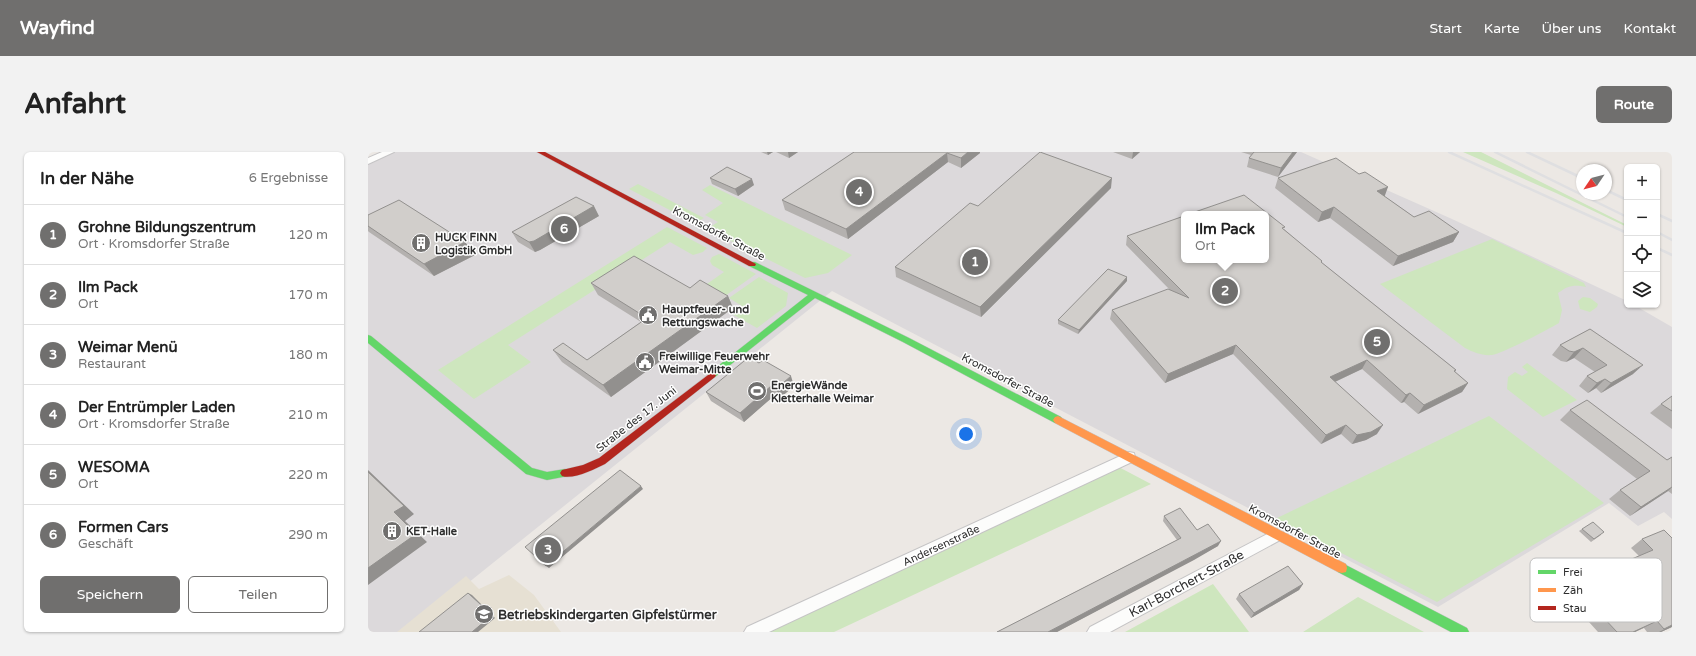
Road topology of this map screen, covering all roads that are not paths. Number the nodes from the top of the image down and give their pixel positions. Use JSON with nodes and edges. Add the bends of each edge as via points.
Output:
{"nodes":[{"id":1,"x":390,"y":152,"type":"edge"},
{"id":2,"x":540,"y":152,"type":"edge"},
{"id":3,"x":368,"y":162,"type":"edge"},
{"id":4,"x":814,"y":294,"type":"junction"},
{"id":5,"x":368,"y":338,"type":"edge"},
{"id":6,"x":1129,"y":457,"type":"junction"},
{"id":7,"x":1277,"y":535,"type":"junction"},
{"id":8,"x":752,"y":632,"type":"edge"},
{"id":9,"x":1095,"y":632,"type":"edge"},
{"id":10,"x":1463,"y":632,"type":"edge"}],
"edges":[{"from":1,"to":3,"type":"street"},
{"from":2,"to":4,"type":"street","name":"Kromsdorfer Straße","via":[[719,248]]},
{"from":4,"to":5,"type":"street","name":"Straße des 17. Juni","via":[[602,461],[585,469],[547,476],[529,471]]},
{"from":4,"to":6,"type":"street","name":"Kromsdorfer Straße"},
{"from":6,"to":7,"type":"street","name":"Kromsdorfer Straße"},
{"from":6,"to":8,"type":"street","name":"Andersenstraße"},
{"from":7,"to":9,"type":"street","name":"Karl-Borchert-Straße"},
{"from":7,"to":10,"type":"street","name":"Kromsdorfer Straße"}]}
